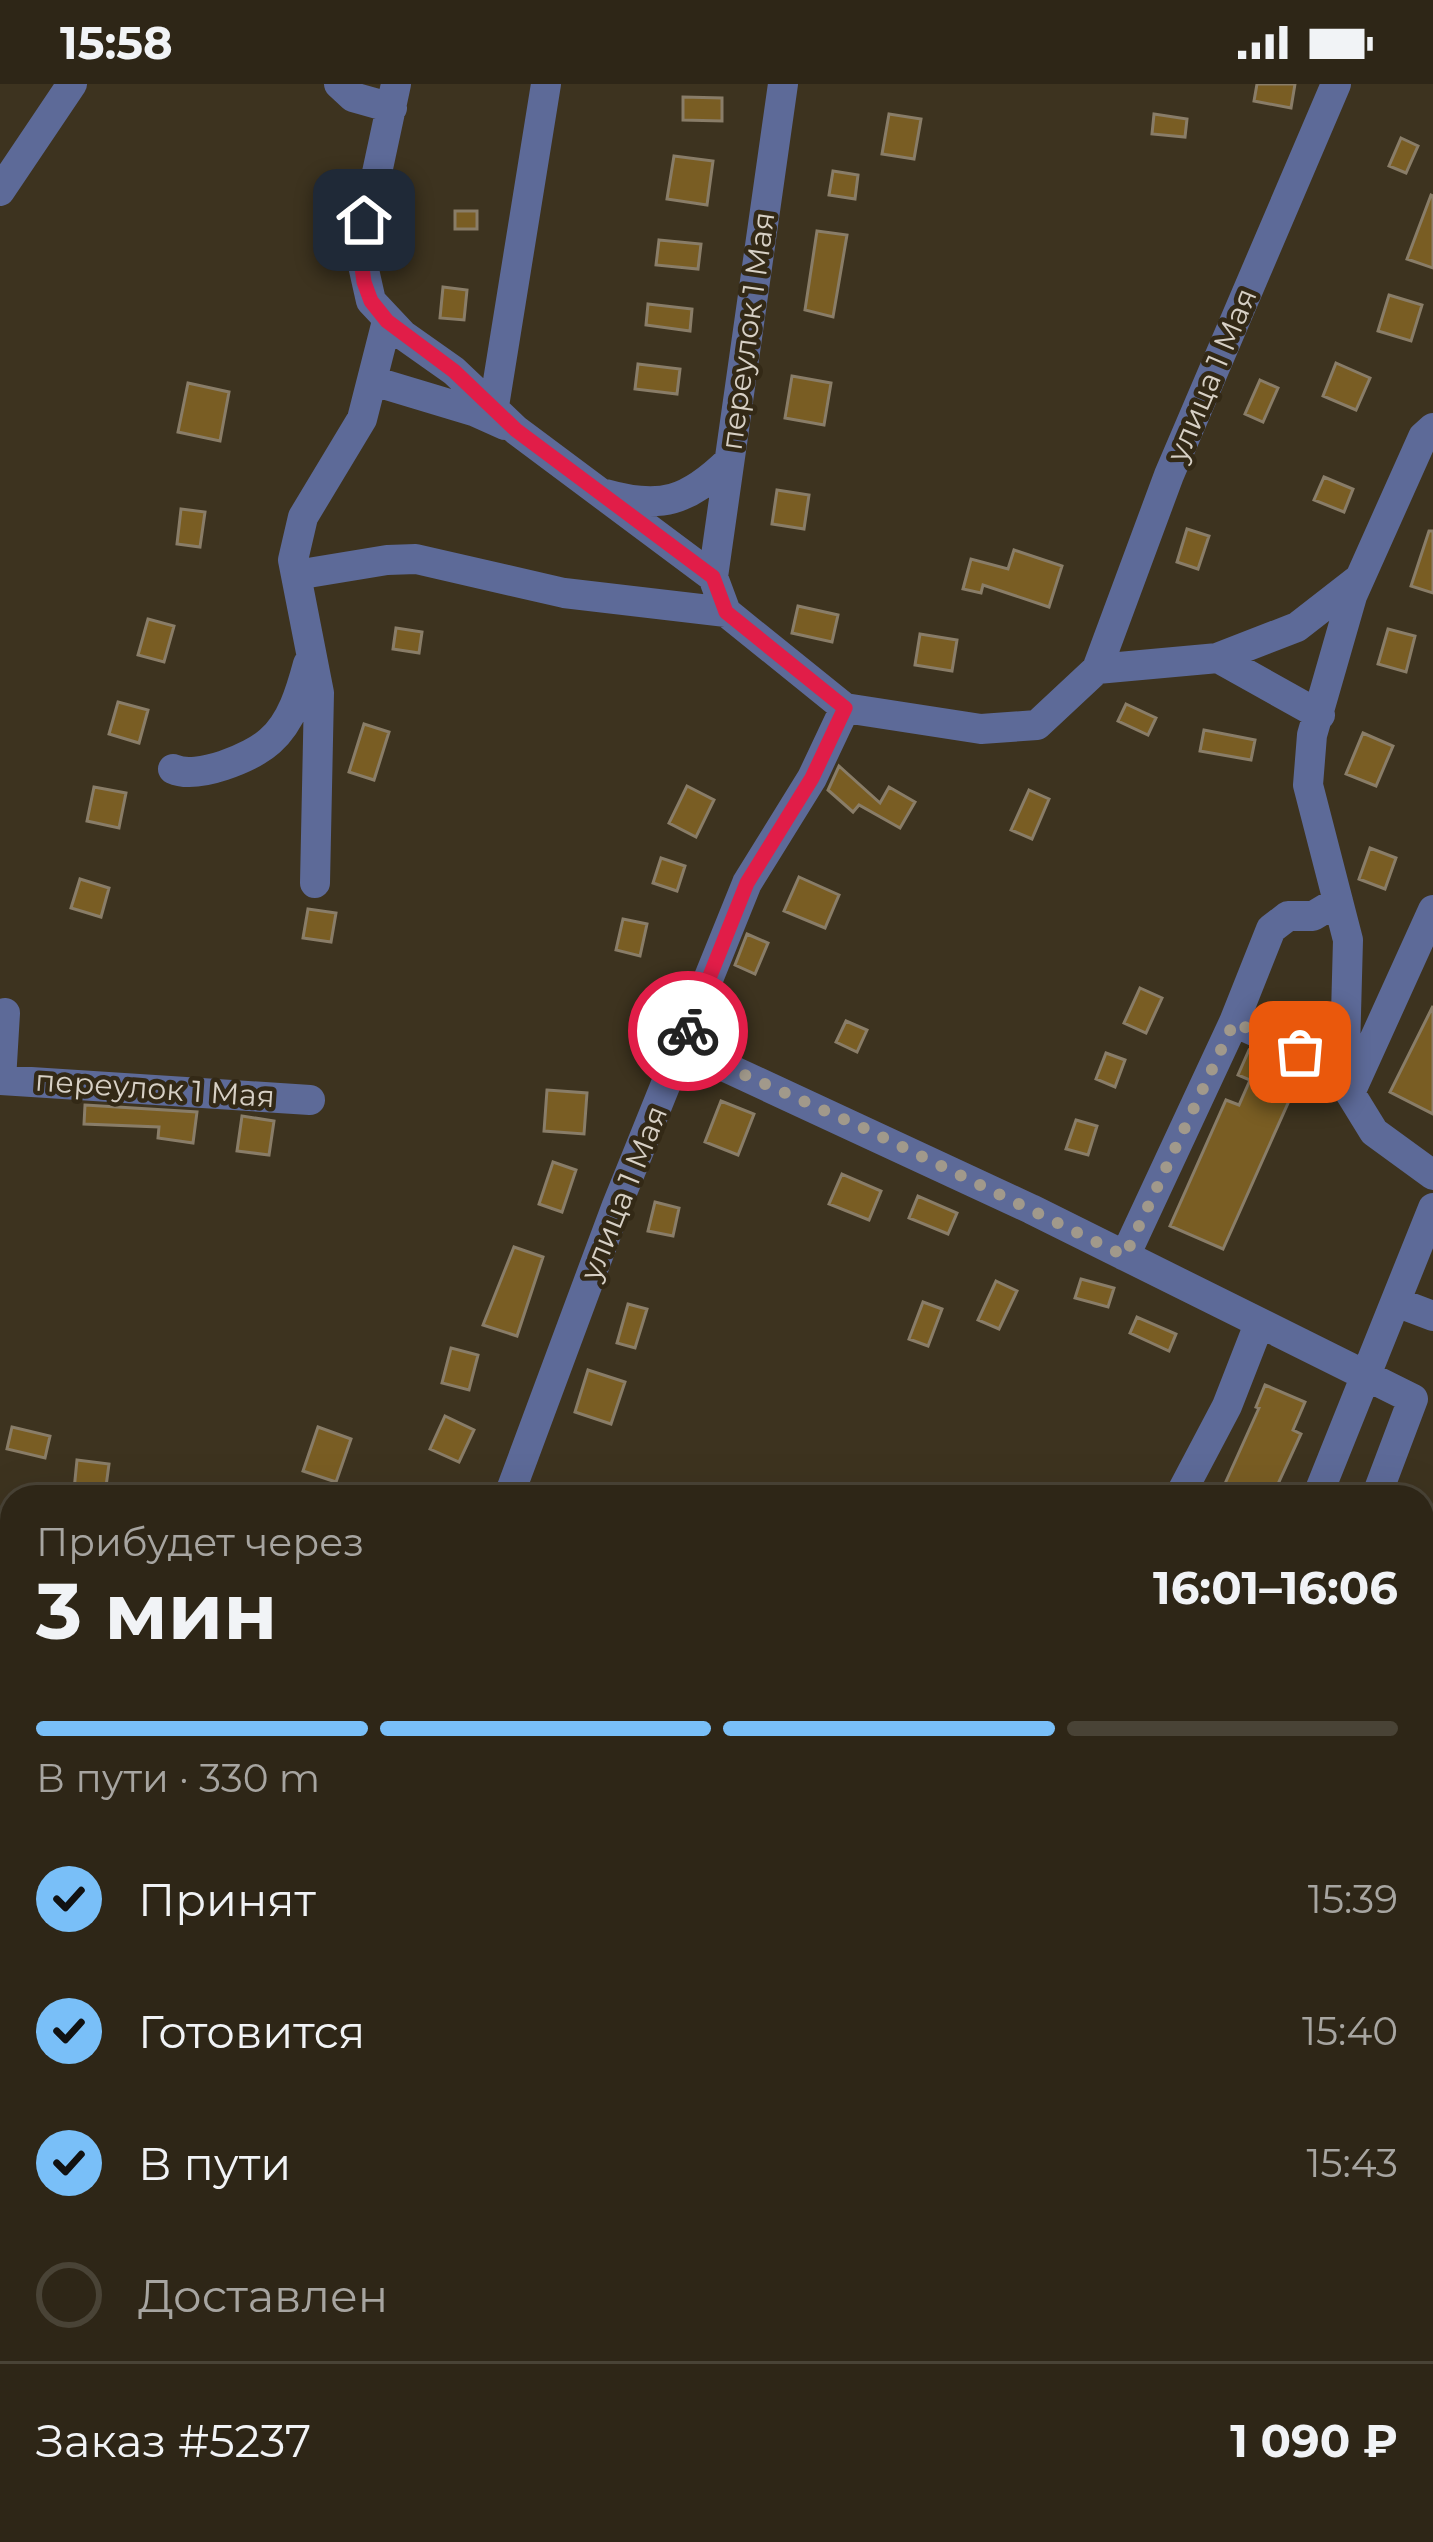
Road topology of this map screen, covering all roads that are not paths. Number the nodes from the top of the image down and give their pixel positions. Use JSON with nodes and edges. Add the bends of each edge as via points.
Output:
{"nodes":[{"id":1,"x":72,"y":84,"type":"edge"},
{"id":2,"x":339,"y":84,"type":"edge"},
{"id":3,"x":546,"y":84,"type":"edge"},
{"id":4,"x":783,"y":84,"type":"edge"},
{"id":5,"x":1336,"y":84,"type":"edge"},
{"id":6,"x":394,"y":96,"type":"edge"},
{"id":7,"x":0,"y":190,"type":"edge"},
{"id":8,"x":387,"y":321,"type":"junction"},
{"id":9,"x":373,"y":381,"type":"junction"},
{"id":10,"x":494,"y":406,"type":"junction"},
{"id":11,"x":1433,"y":428,"type":"edge"},
{"id":12,"x":516,"y":430,"type":"junction"},
{"id":13,"x":729,"y":461,"type":"junction"},
{"id":14,"x":601,"y":493,"type":"junction"},
{"id":15,"x":296,"y":575,"type":"junction"},
{"id":16,"x":713,"y":577,"type":"junction"},
{"id":17,"x":1360,"y":578,"type":"junction"},
{"id":18,"x":726,"y":612,"type":"junction"},
{"id":19,"x":311,"y":654,"type":"junction"},
{"id":20,"x":1217,"y":658,"type":"junction"},
{"id":21,"x":1097,"y":669,"type":"junction"},
{"id":22,"x":845,"y":708,"type":"junction"},
{"id":23,"x":1320,"y":715,"type":"junction"},
{"id":24,"x":173,"y":769,"type":"dead end"},
{"id":25,"x":315,"y":883,"type":"dead end"},
{"id":26,"x":1338,"y":901,"type":"junction"},
{"id":27,"x":1433,"y":910,"type":"edge"},
{"id":28,"x":5,"y":1013,"type":"dead end"},
{"id":29,"x":1234,"y":1022,"type":"junction"},
{"id":30,"x":682,"y":1047,"type":"junction"},
{"id":31,"x":1,"y":1080,"type":"edge"},
{"id":32,"x":1342,"y":1080,"type":"junction"},
{"id":33,"x":310,"y":1100,"type":"dead end"},
{"id":34,"x":1433,"y":1174,"type":"edge"},
{"id":35,"x":1433,"y":1208,"type":"edge"},
{"id":36,"x":1125,"y":1256,"type":"junction"},
{"id":37,"x":1396,"y":1302,"type":"junction"},
{"id":38,"x":1433,"y":1316,"type":"edge"},
{"id":39,"x":1259,"y":1324,"type":"junction"},
{"id":40,"x":1366,"y":1374,"type":"junction"},
{"id":41,"x":512,"y":1485,"type":"edge"},
{"id":42,"x":1184,"y":1485,"type":"edge"},
{"id":43,"x":1322,"y":1485,"type":"edge"},
{"id":44,"x":1380,"y":1485,"type":"edge"}],
"edges":[{"from":1,"to":7,"type":"street"},
{"from":2,"to":6,"type":"street","via":[[353,98]]},
{"from":3,"to":10,"type":"street"},
{"from":4,"to":13,"type":"street","name":"переулок 1 Мая"},
{"from":5,"to":21,"type":"street","name":"улица 1 Мая","via":[[1169,475]]},
{"from":6,"to":8,"type":"street","via":[[360,252],[371,301]]},
{"from":8,"to":9,"type":"street"},
{"from":8,"to":10,"type":"street"},
{"from":9,"to":12,"type":"street"},
{"from":9,"to":15,"type":"street","via":[[356,430],[303,517]]},
{"from":10,"to":12,"type":"street"},
{"from":11,"to":17,"type":"street"},
{"from":12,"to":14,"type":"street"},
{"from":13,"to":14,"type":"street","via":[[673,501]]},
{"from":13,"to":16,"type":"street","name":"переулок 1 Мая"},
{"from":14,"to":16,"type":"street"},
{"from":15,"to":18,"type":"street","via":[[416,560],[564,593]]},
{"from":15,"to":19,"type":"street"},
{"from":16,"to":18,"type":"street"},
{"from":17,"to":20,"type":"street","via":[[1297,627]]},
{"from":17,"to":23,"type":"street"},
{"from":18,"to":22,"type":"street"},
{"from":19,"to":24,"type":"street","via":[[299,699],[271,740],[209,772]]},
{"from":19,"to":25,"type":"street","via":[[319,693]]},
{"from":20,"to":21,"type":"street"},
{"from":20,"to":23,"type":"street"},
{"from":21,"to":22,"type":"street","via":[[1037,725],[981,728]]},
{"from":22,"to":30,"type":"street","name":"улица 1 Мая","via":[[747,883]]},
{"from":23,"to":26,"type":"street","via":[[1308,785]]},
{"from":26,"to":29,"type":"street","via":[[1271,929]]},
{"from":26,"to":32,"type":"street","via":[[1348,940]]},
{"from":27,"to":32,"type":"street"},
{"from":28,"to":31,"type":"street"},
{"from":29,"to":32,"type":"street"},
{"from":29,"to":36,"type":"street"},
{"from":30,"to":36,"type":"street"},
{"from":30,"to":41,"type":"street","name":"улица 1 Мая"},
{"from":31,"to":33,"type":"street","name":"переулок 1 Мая"},
{"from":32,"to":34,"type":"street","via":[[1374,1132]]},
{"from":35,"to":37,"type":"street"},
{"from":36,"to":39,"type":"street"},
{"from":37,"to":38,"type":"street"},
{"from":37,"to":40,"type":"street"},
{"from":39,"to":40,"type":"street"},
{"from":39,"to":42,"type":"street"},
{"from":40,"to":43,"type":"street"},
{"from":40,"to":44,"type":"street","via":[[1412,1399]]}]}
